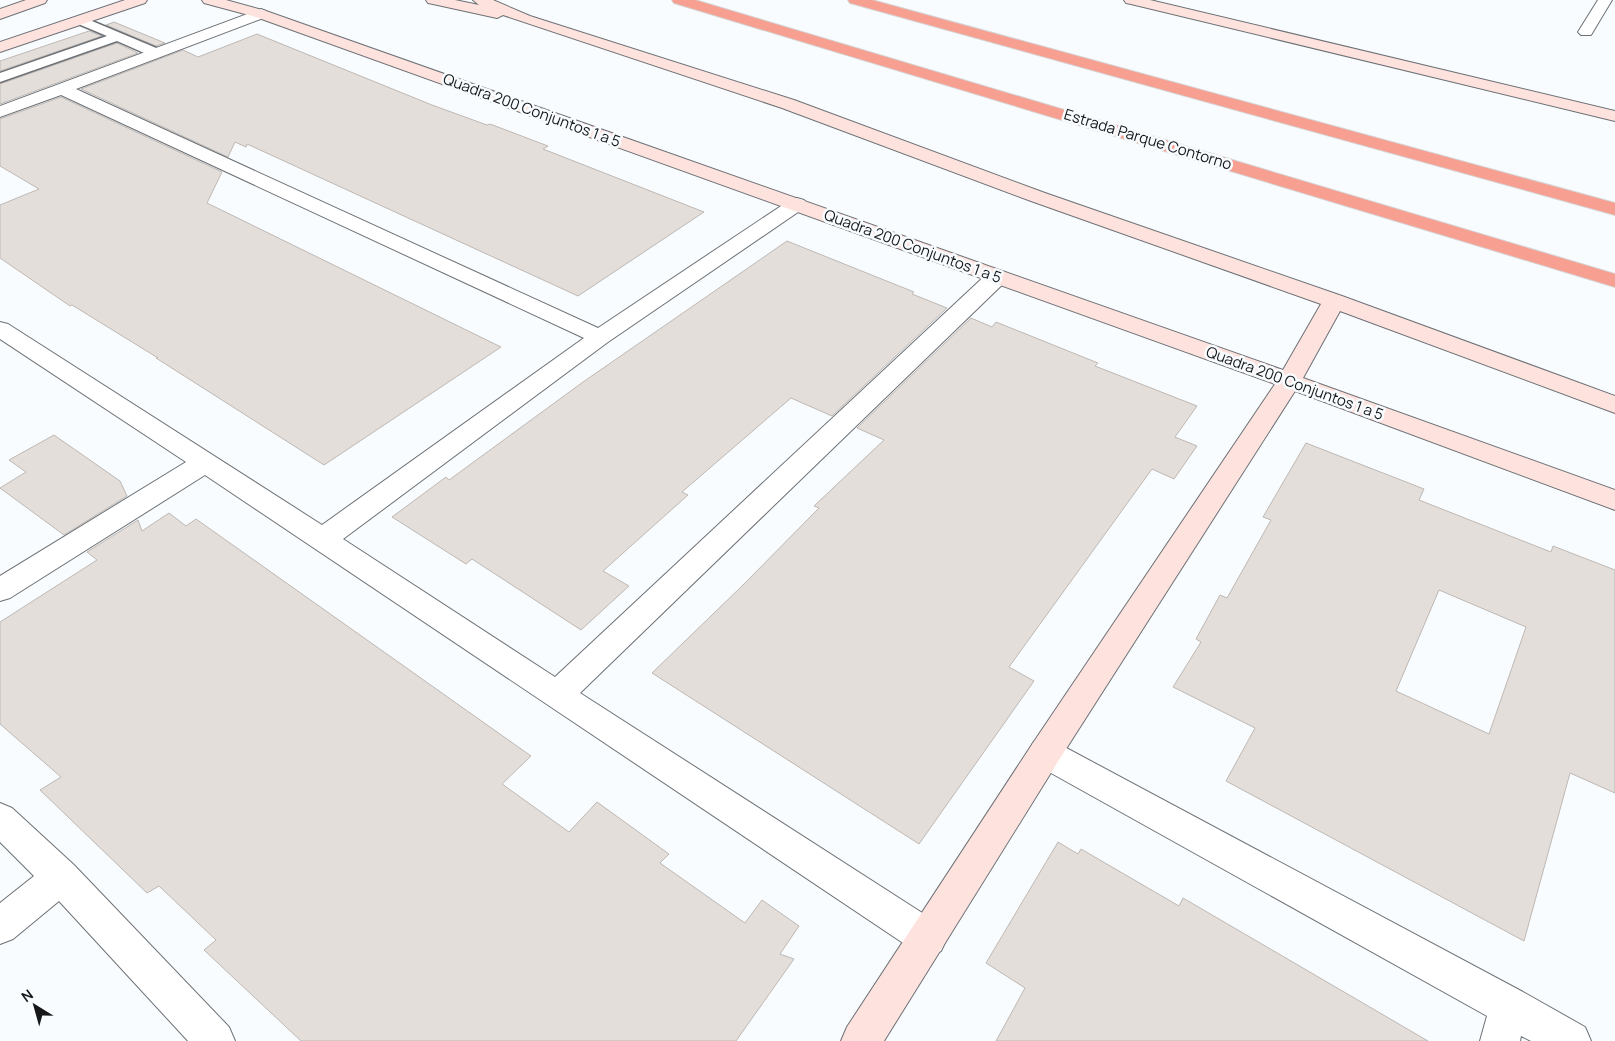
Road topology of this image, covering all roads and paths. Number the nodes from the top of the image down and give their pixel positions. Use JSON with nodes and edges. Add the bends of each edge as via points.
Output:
{"nodes":[{"id":1,"x":40,"y":0,"type":"edge"},
{"id":2,"x":140,"y":0,"type":"edge"},
{"id":3,"x":209,"y":0,"type":"edge"},
{"id":4,"x":241,"y":0,"type":"edge"},
{"id":5,"x":433,"y":0,"type":"edge"},
{"id":6,"x":480,"y":0,"type":"edge"},
{"id":7,"x":679,"y":0,"type":"edge"},
{"id":8,"x":855,"y":0,"type":"edge"},
{"id":9,"x":1130,"y":0,"type":"edge"},
{"id":10,"x":1605,"y":0,"type":"edge"},
{"id":11,"x":0,"y":14,"type":"edge"},
{"id":12,"x":261,"y":14,"type":"junction"},
{"id":13,"x":525,"y":19,"type":"junction"},
{"id":14,"x":80,"y":20,"type":"junction"},
{"id":15,"x":1586,"y":32,"type":"dead end"},
{"id":16,"x":118,"y":36,"type":"junction"},
{"id":17,"x":0,"y":47,"type":"edge"},
{"id":18,"x":156,"y":53,"type":"junction"},
{"id":19,"x":0,"y":78,"type":"edge"},
{"id":20,"x":61,"y":89,"type":"junction"},
{"id":21,"x":0,"y":112,"type":"edge"},
{"id":22,"x":1615,"y":116,"type":"edge"},
{"id":23,"x":797,"y":204,"type":"junction"},
{"id":24,"x":1615,"y":209,"type":"edge"},
{"id":25,"x":997,"y":277,"type":"junction"},
{"id":26,"x":1615,"y":281,"type":"edge"},
{"id":27,"x":1334,"y":301,"type":"junction"},
{"id":28,"x":0,"y":329,"type":"edge"},
{"id":29,"x":600,"y":336,"type":"junction"},
{"id":30,"x":1290,"y":380,"type":"junction"},
{"id":31,"x":1615,"y":405,"type":"edge"},
{"id":32,"x":205,"y":463,"type":"junction"},
{"id":33,"x":1615,"y":500,"type":"edge"},
{"id":34,"x":322,"y":539,"type":"junction"},
{"id":35,"x":0,"y":590,"type":"edge"},
{"id":36,"x":557,"y":695,"type":"junction"},
{"id":37,"x":1045,"y":754,"type":"junction"},
{"id":38,"x":0,"y":819,"type":"edge"},
{"id":39,"x":61,"y":877,"type":"junction"},
{"id":40,"x":0,"y":926,"type":"edge"},
{"id":41,"x":928,"y":938,"type":"junction"},
{"id":42,"x":1504,"y":1024,"type":"edge"},
{"id":43,"x":215,"y":1041,"type":"edge"},
{"id":44,"x":861,"y":1041,"type":"edge"},
{"id":45,"x":1571,"y":1041,"type":"edge"}],
"edges":[{"from":1,"to":11,"type":"street"},
{"from":2,"to":14,"type":"street"},
{"from":3,"to":12,"type":"street","name":"Quadra 200 Conjuntos 1 a 5"},
{"from":4,"to":12,"type":"street"},
{"from":5,"to":13,"type":"street"},
{"from":6,"to":13,"type":"street"},
{"from":7,"to":26,"type":"highway","name":"Estrada Parque Contorno"},
{"from":8,"to":24,"type":"highway"},
{"from":9,"to":22,"type":"street"},
{"from":10,"to":15,"type":"street"},
{"from":12,"to":18,"type":"street"},
{"from":12,"to":23,"type":"street","name":"Quadra 200 Conjuntos 1 a 5"},
{"from":13,"to":27,"type":"street","via":[[788,104],[1038,197]]},
{"from":14,"to":16,"type":"lane"},
{"from":14,"to":17,"type":"street"},
{"from":16,"to":18,"type":"lane"},
{"from":16,"to":19,"type":"lane"},
{"from":18,"to":20,"type":"street"},
{"from":20,"to":21,"type":"street"},
{"from":20,"to":29,"type":"street"},
{"from":23,"to":25,"type":"street","name":"Quadra 200 Conjuntos 1 a 5"},
{"from":23,"to":29,"type":"street"},
{"from":25,"to":30,"type":"street","name":"Quadra 200 Conjuntos 1 a 5"},
{"from":25,"to":36,"type":"street"},
{"from":27,"to":30,"type":"street"},
{"from":27,"to":31,"type":"street"},
{"from":28,"to":32,"type":"street"},
{"from":29,"to":34,"type":"street"},
{"from":30,"to":33,"type":"street","name":"Quadra 200 Conjuntos 1 a 5"},
{"from":30,"to":37,"type":"street"},
{"from":32,"to":34,"type":"street"},
{"from":32,"to":35,"type":"street"},
{"from":34,"to":36,"type":"street"},
{"from":36,"to":41,"type":"street"},
{"from":37,"to":41,"type":"street"},
{"from":37,"to":42,"type":"street"},
{"from":38,"to":39,"type":"street"},
{"from":39,"to":40,"type":"street"},
{"from":39,"to":43,"type":"street"},
{"from":41,"to":44,"type":"street"},
{"from":42,"to":45,"type":"street"}]}
